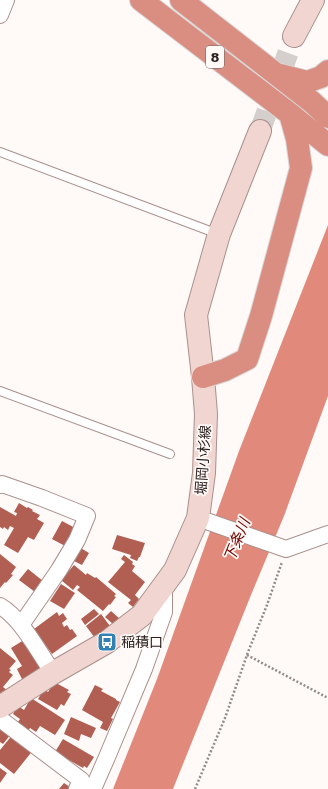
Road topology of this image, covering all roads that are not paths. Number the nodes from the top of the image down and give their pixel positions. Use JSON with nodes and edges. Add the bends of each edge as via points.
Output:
{"nodes":[{"id":1,"x":6,"y":0,"type":"edge"},
{"id":2,"x":141,"y":0,"type":"edge"},
{"id":3,"x":181,"y":0,"type":"edge"},
{"id":4,"x":313,"y":0,"type":"edge"},
{"id":5,"x":0,"y":15,"type":"edge"},
{"id":6,"x":294,"y":36,"type":"tunnel mouth"},
{"id":7,"x":328,"y":71,"type":"edge"},
{"id":8,"x":274,"y":73,"type":"junction"},
{"id":9,"x":290,"y":114,"type":"junction"},
{"id":10,"x":328,"y":117,"type":"edge"},
{"id":11,"x":260,"y":131,"type":"tunnel mouth"},
{"id":12,"x":328,"y":144,"type":"edge"},
{"id":13,"x":0,"y":152,"type":"edge"},
{"id":14,"x":328,"y":155,"type":"edge"},
{"id":15,"x":301,"y":168,"type":"junction"},
{"id":16,"x":219,"y":234,"type":"junction"},
{"id":17,"x":203,"y":377,"type":"junction"},
{"id":18,"x":0,"y":391,"type":"edge"},
{"id":19,"x":170,"y":454,"type":"dead end"},
{"id":20,"x":0,"y":485,"type":"edge"},
{"id":21,"x":198,"y":518,"type":"junction"},
{"id":22,"x":328,"y":534,"type":"edge"},
{"id":23,"x":164,"y":585,"type":"junction"},
{"id":24,"x":0,"y":606,"type":"edge"},
{"id":25,"x":21,"y":625,"type":"junction"},
{"id":26,"x":53,"y":673,"type":"junction"},
{"id":27,"x":0,"y":707,"type":"edge"},
{"id":28,"x":0,"y":719,"type":"edge"},
{"id":29,"x":77,"y":789,"type":"edge"},
{"id":30,"x":93,"y":789,"type":"edge"}],
"edges":[{"from":1,"to":5,"type":"street"},
{"from":2,"to":9,"type":"highway","number":"8"},
{"from":3,"to":8,"type":"highway","number":"8"},
{"from":4,"to":6,"type":"main road"},
{"from":7,"to":8,"type":"highway","via":[[321,77],[307,82]]},
{"from":8,"to":10,"type":"highway","number":"8"},
{"from":9,"to":12,"type":"highway","number":"8"},
{"from":9,"to":15,"type":"highway"},
{"from":11,"to":16,"type":"main road","name":"堀岡小杉線"},
{"from":13,"to":16,"type":"lane"},
{"from":14,"to":15,"type":"highway"},
{"from":15,"to":17,"type":"highway","via":[[247,360]]},
{"from":16,"to":17,"type":"main road","name":"堀岡小杉線","via":[[196,315]]},
{"from":17,"to":21,"type":"main road","name":"堀岡小杉線","via":[[206,414],[204,473]]},
{"from":18,"to":19,"type":"lane"},
{"from":20,"to":25,"type":"street","via":[[87,516],[77,540],[59,570]]},
{"from":21,"to":22,"type":"street","via":[[286,549]]},
{"from":21,"to":23,"type":"main road","name":"堀岡小杉線","via":[[175,570]]},
{"from":23,"to":26,"type":"main road","name":"堀岡小杉線","via":[[142,615],[107,642]]},
{"from":23,"to":30,"type":"street","via":[[164,612],[144,668]]},
{"from":24,"to":25,"type":"street"},
{"from":25,"to":26,"type":"street"},
{"from":26,"to":27,"type":"main road","name":"堀岡小杉線"},
{"from":28,"to":29,"type":"street","via":[[81,780]]}]}
